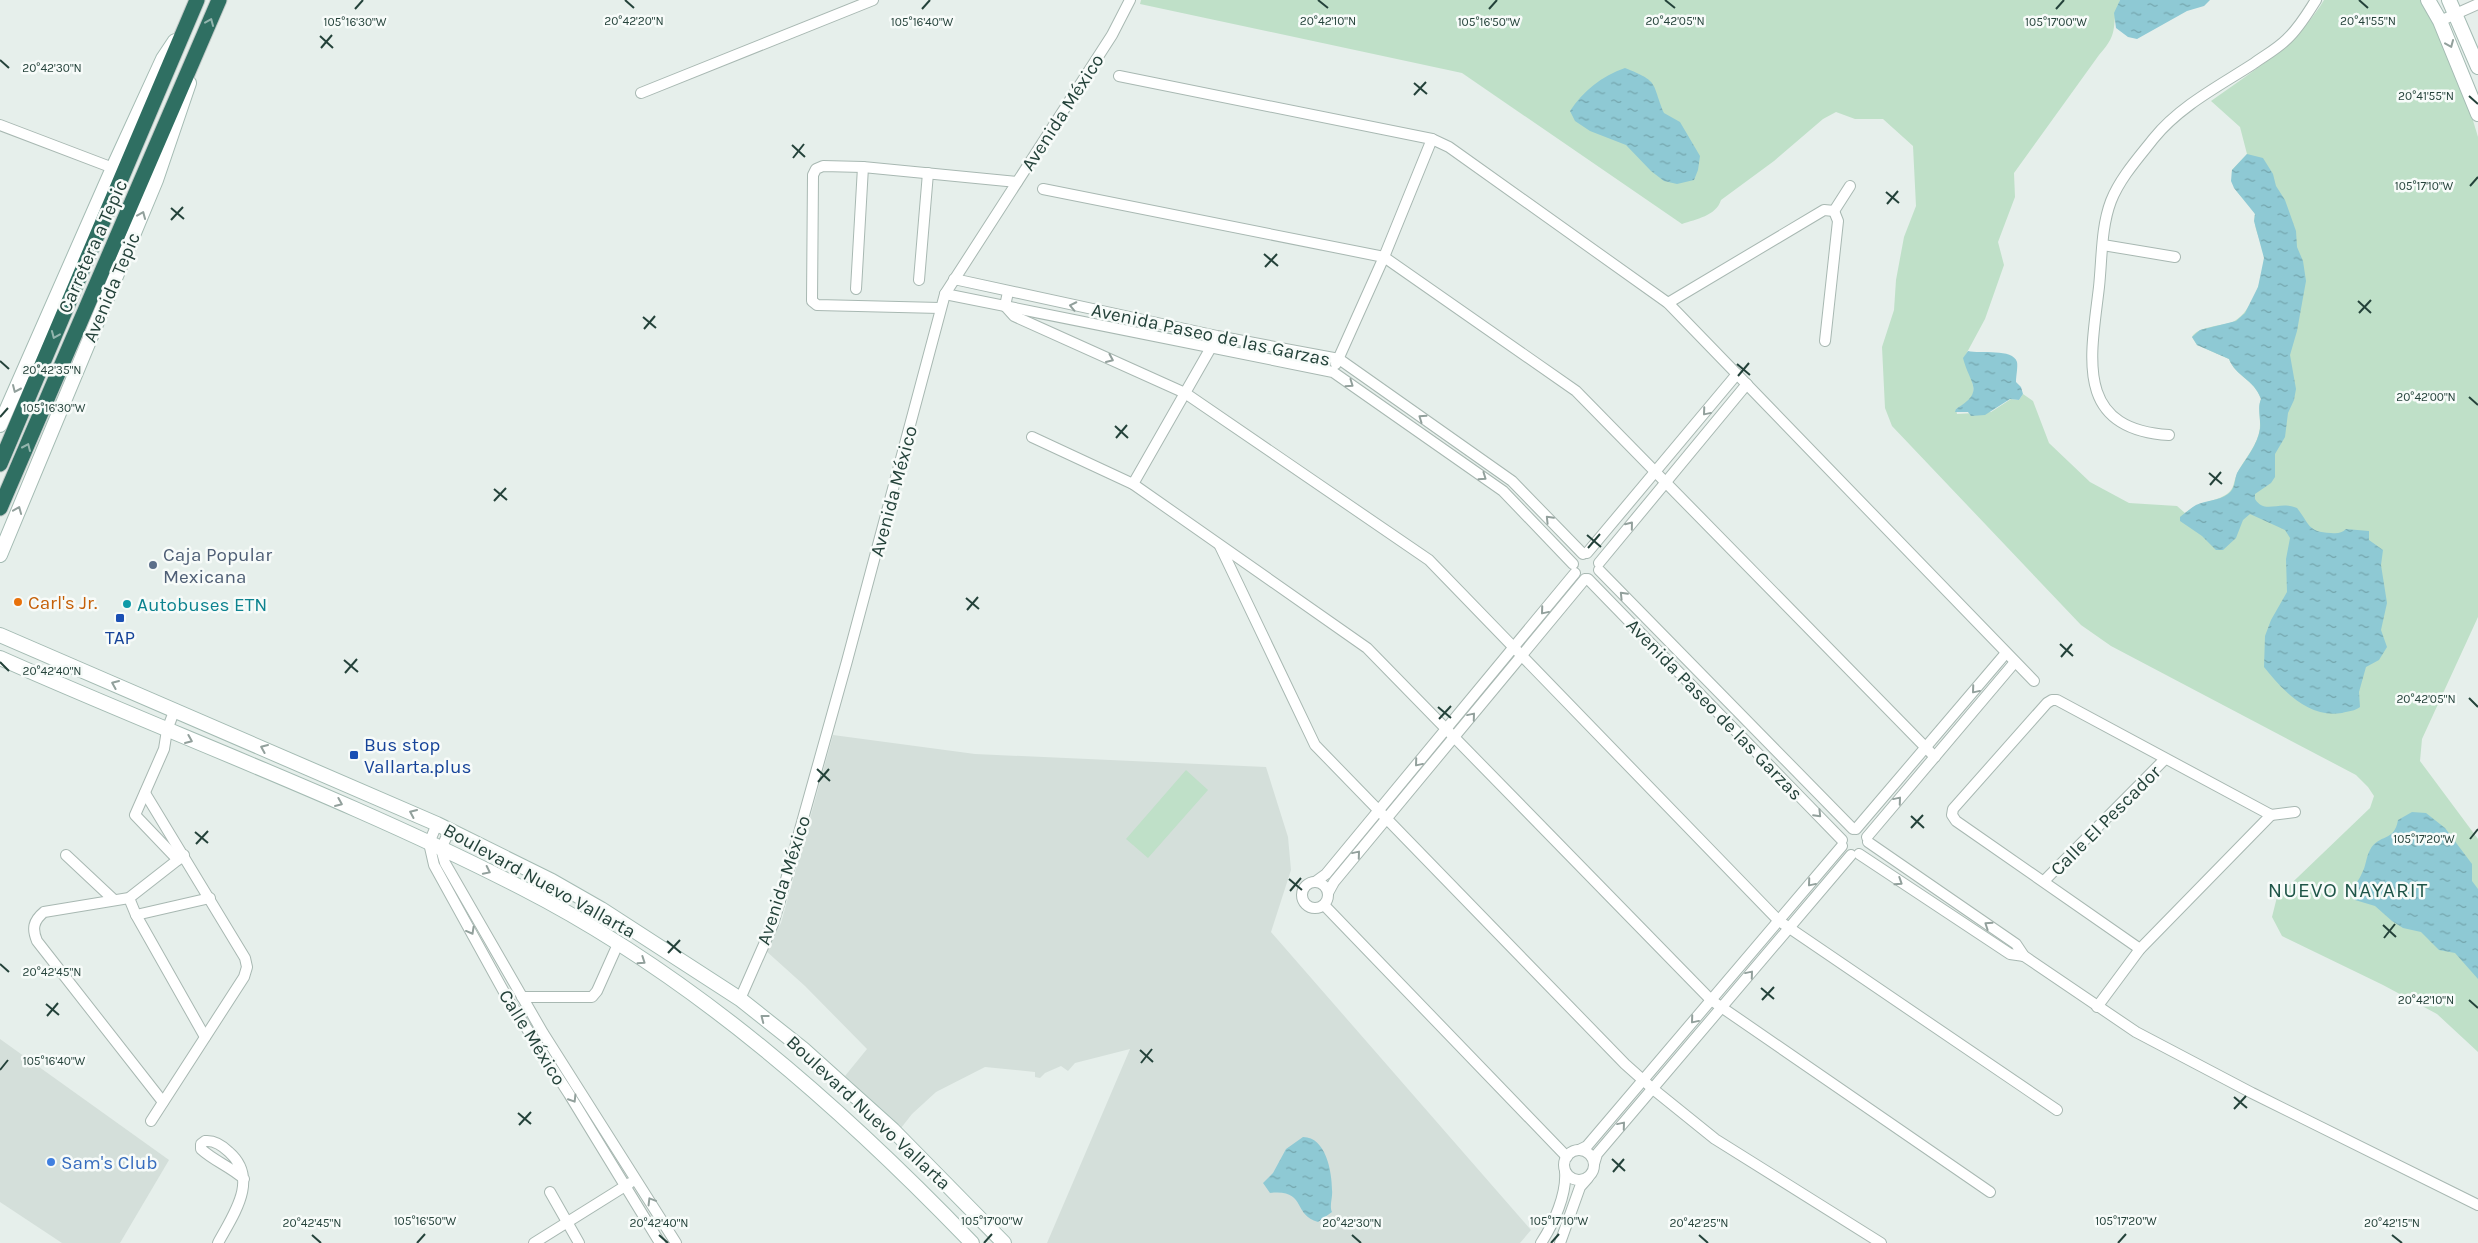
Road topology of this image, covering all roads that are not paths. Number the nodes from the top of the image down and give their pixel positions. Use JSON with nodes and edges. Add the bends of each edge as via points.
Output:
{"nodes":[{"id":1,"x":197,"y":0,"type":"edge"},
{"id":2,"x":220,"y":0,"type":"edge"},
{"id":3,"x":873,"y":0,"type":"edge"},
{"id":4,"x":1130,"y":0,"type":"edge"},
{"id":5,"x":2316,"y":0,"type":"edge"},
{"id":6,"x":2428,"y":0,"type":"edge"},
{"id":7,"x":2448,"y":0,"type":"edge"},
{"id":8,"x":2478,"y":4,"type":"edge"},
{"id":9,"x":2456,"y":13,"type":"junction"},
{"id":10,"x":189,"y":19,"type":"junction"},
{"id":11,"x":2440,"y":21,"type":"junction"},
{"id":12,"x":201,"y":43,"type":"junction"},
{"id":13,"x":2478,"y":67,"type":"edge"},
{"id":14,"x":1119,"y":76,"type":"dead end"},
{"id":15,"x":641,"y":93,"type":"dead end"},
{"id":16,"x":2478,"y":114,"type":"edge"},
{"id":17,"x":0,"y":125,"type":"edge"},
{"id":18,"x":1432,"y":139,"type":"junction"},
{"id":19,"x":863,"y":167,"type":"junction"},
{"id":20,"x":113,"y":168,"type":"junction"},
{"id":21,"x":928,"y":173,"type":"junction"},
{"id":22,"x":1017,"y":182,"type":"junction"},
{"id":23,"x":1850,"y":186,"type":"dead end"},
{"id":24,"x":1043,"y":189,"type":"dead end"},
{"id":25,"x":1834,"y":211,"type":"junction"},
{"id":26,"x":2103,"y":245,"type":"junction"},
{"id":27,"x":1384,"y":257,"type":"junction"},
{"id":28,"x":2175,"y":257,"type":"dead end"},
{"id":29,"x":954,"y":279,"type":"junction"},
{"id":30,"x":919,"y":280,"type":"dead end"},
{"id":31,"x":856,"y":289,"type":"dead end"},
{"id":32,"x":1008,"y":292,"type":"junction"},
{"id":33,"x":945,"y":294,"type":"junction"},
{"id":34,"x":1668,"y":303,"type":"junction"},
{"id":35,"x":1005,"y":306,"type":"junction"},
{"id":36,"x":940,"y":308,"type":"junction"},
{"id":37,"x":1044,"y":314,"type":"junction"},
{"id":38,"x":1041,"y":329,"type":"junction"},
{"id":39,"x":1217,"y":336,"type":"junction"},
{"id":40,"x":1825,"y":341,"type":"dead end"},
{"id":41,"x":1211,"y":348,"type":"junction"},
{"id":42,"x":1339,"y":359,"type":"junction"},
{"id":43,"x":1333,"y":372,"type":"junction"},
{"id":44,"x":1737,"y":374,"type":"junction"},
{"id":45,"x":1747,"y":384,"type":"junction"},
{"id":46,"x":1185,"y":393,"type":"junction"},
{"id":47,"x":0,"y":425,"type":"edge"},
{"id":48,"x":2170,"y":435,"type":"dead end"},
{"id":49,"x":1032,"y":436,"type":"dead end"},
{"id":50,"x":0,"y":464,"type":"edge"},
{"id":51,"x":1655,"y":472,"type":"junction"},
{"id":52,"x":1666,"y":482,"type":"junction"},
{"id":53,"x":1133,"y":484,"type":"junction"},
{"id":54,"x":0,"y":508,"type":"edge"},
{"id":55,"x":1219,"y":544,"type":"junction"},
{"id":56,"x":1585,"y":553,"type":"junction"},
{"id":57,"x":0,"y":555,"type":"edge"},
{"id":58,"x":1599,"y":566,"type":"junction"},
{"id":59,"x":1574,"y":568,"type":"junction"},
{"id":60,"x":1587,"y":579,"type":"junction"},
{"id":61,"x":1,"y":634,"type":"edge"},
{"id":62,"x":1513,"y":648,"type":"junction"},
{"id":63,"x":2006,"y":653,"type":"junction"},
{"id":64,"x":1522,"y":656,"type":"junction"},
{"id":65,"x":0,"y":658,"type":"edge"},
{"id":66,"x":2015,"y":662,"type":"junction"},
{"id":67,"x":2034,"y":681,"type":"dead end"},
{"id":68,"x":175,"y":709,"type":"junction"},
{"id":69,"x":1446,"y":729,"type":"junction"},
{"id":70,"x":167,"y":730,"type":"junction"},
{"id":71,"x":1454,"y":737,"type":"junction"},
{"id":72,"x":1924,"y":749,"type":"junction"},
{"id":73,"x":1934,"y":757,"type":"junction"},
{"id":74,"x":2165,"y":759,"type":"junction"},
{"id":75,"x":145,"y":793,"type":"junction"},
{"id":76,"x":1379,"y":810,"type":"junction"},
{"id":77,"x":2295,"y":812,"type":"dead end"},
{"id":78,"x":2271,"y":815,"type":"junction"},
{"id":79,"x":1387,"y":818,"type":"junction"},
{"id":80,"x":444,"y":826,"type":"junction"},
{"id":81,"x":1855,"y":829,"type":"junction"},
{"id":82,"x":1867,"y":840,"type":"junction"},
{"id":83,"x":1842,"y":843,"type":"junction"},
{"id":84,"x":435,"y":846,"type":"junction"},
{"id":85,"x":66,"y":855,"type":"dead end"},
{"id":86,"x":1855,"y":855,"type":"junction"},
{"id":87,"x":181,"y":857,"type":"junction"},
{"id":88,"x":2044,"y":881,"type":"junction"},
{"id":89,"x":1315,"y":882,"type":"junction"},
{"id":90,"x":1328,"y":893,"type":"junction"},
{"id":91,"x":129,"y":898,"type":"junction"},
{"id":92,"x":210,"y":898,"type":"junction"},
{"id":93,"x":114,"y":900,"type":"junction"},
{"id":94,"x":1324,"y":905,"type":"junction"},
{"id":95,"x":136,"y":915,"type":"junction"},
{"id":96,"x":1779,"y":921,"type":"junction"},
{"id":97,"x":1789,"y":929,"type":"junction"},
{"id":98,"x":618,"y":944,"type":"junction"},
{"id":99,"x":2140,"y":949,"type":"junction"},
{"id":100,"x":2024,"y":956,"type":"junction"},
{"id":101,"x":522,"y":997,"type":"junction"},
{"id":102,"x":740,"y":999,"type":"junction"},
{"id":103,"x":1711,"y":1000,"type":"junction"},
{"id":104,"x":2097,"y":1007,"type":"junction"},
{"id":105,"x":1721,"y":1009,"type":"junction"},
{"id":106,"x":205,"y":1037,"type":"junction"},
{"id":107,"x":1643,"y":1080,"type":"junction"},
{"id":108,"x":1653,"y":1089,"type":"junction"},
{"id":109,"x":163,"y":1102,"type":"junction"},
{"id":110,"x":2057,"y":1110,"type":"dead end"},
{"id":111,"x":151,"y":1120,"type":"dead end"},
{"id":112,"x":1579,"y":1150,"type":"junction"},
{"id":113,"x":1567,"y":1157,"type":"junction"},
{"id":114,"x":1594,"y":1164,"type":"junction"},
{"id":115,"x":1565,"y":1170,"type":"junction"},
{"id":116,"x":1589,"y":1177,"type":"junction"},
{"id":117,"x":244,"y":1179,"type":"dead end"},
{"id":118,"x":638,"y":1179,"type":"junction"},
{"id":119,"x":626,"y":1186,"type":"junction"},
{"id":120,"x":550,"y":1192,"type":"dead end"},
{"id":121,"x":1990,"y":1192,"type":"dead end"},
{"id":122,"x":2478,"y":1205,"type":"edge"},
{"id":123,"x":567,"y":1222,"type":"junction"},
{"id":124,"x":218,"y":1243,"type":"edge"},
{"id":125,"x":534,"y":1243,"type":"edge"},
{"id":126,"x":579,"y":1243,"type":"edge"},
{"id":127,"x":660,"y":1243,"type":"edge"},
{"id":128,"x":676,"y":1243,"type":"edge"},
{"id":129,"x":972,"y":1243,"type":"edge"},
{"id":130,"x":1004,"y":1243,"type":"edge"},
{"id":131,"x":1541,"y":1243,"type":"edge"},
{"id":132,"x":1560,"y":1243,"type":"edge"},
{"id":133,"x":1881,"y":1243,"type":"edge"}],
"edges":[{"from":1,"to":10,"type":"highway","name":"Carretera a Tepic"},
{"from":12,"to":2,"type":"highway","name":"Carretera a Tepic","one_way":true},
{"from":3,"to":15,"type":"street"},
{"from":4,"to":22,"type":"street","name":"Avenida México","via":[[1122,18]]},
{"from":5,"to":26,"type":"street","via":[[2286,40],[2168,122],[2111,201]]},
{"from":6,"to":11,"type":"main road"},
{"from":7,"to":9,"type":"main road"},
{"from":8,"to":9,"type":"street"},
{"from":9,"to":11,"type":"street"},
{"from":9,"to":13,"type":"main road"},
{"from":10,"to":20,"type":"main road","via":[[163,59]]},
{"from":10,"to":50,"type":"highway","name":"Carretera a Tepic","one_way":true},
{"from":11,"to":16,"type":"main road","one_way":true},
{"from":54,"to":12,"type":"highway","name":"Carretera a Tepic","one_way":true},
{"from":57,"to":12,"type":"main road","name":"Avenida Tepic","one_way":true,"via":[[156,180]]},
{"from":14,"to":18,"type":"street"},
{"from":17,"to":20,"type":"street"},
{"from":18,"to":27,"type":"street"},
{"from":18,"to":34,"type":"street"},
{"from":19,"to":21,"type":"street"},
{"from":19,"to":31,"type":"street"},
{"from":19,"to":36,"type":"street","via":[[823,166],[813,175],[812,301],[817,305]]},
{"from":20,"to":47,"type":"main road","one_way":true},
{"from":21,"to":22,"type":"street"},
{"from":21,"to":30,"type":"street"},
{"from":22,"to":29,"type":"street","name":"Avenida México"},
{"from":23,"to":25,"type":"street"},
{"from":24,"to":27,"type":"street"},
{"from":25,"to":34,"type":"street","via":[[1824,210]]},
{"from":25,"to":40,"type":"street","via":[[1838,221]]},
{"from":26,"to":28,"type":"street"},
{"from":26,"to":48,"type":"street","via":[[2092,353],[2095,387],[2106,408],[2125,424],[2149,434]]},
{"from":27,"to":42,"type":"street"},
{"from":27,"to":51,"type":"street","via":[[1576,392]]},
{"from":29,"to":32,"type":"street","name":"Avenida Paseo de las Garzas"},
{"from":29,"to":33,"type":"street","name":"Avenida México"},
{"from":32,"to":35,"type":"street"},
{"from":39,"to":32,"type":"street","name":"Avenida Paseo de las Garzas","one_way":true},
{"from":33,"to":35,"type":"street","name":"Avenida Paseo de las Garzas"},
{"from":33,"to":36,"type":"street","name":"Avenida México"},
{"from":34,"to":44,"type":"street"},
{"from":35,"to":37,"type":"street","name":"Avenida Paseo de las Garzas"},
{"from":35,"to":38,"type":"street","via":[[1014,316]]},
{"from":36,"to":102,"type":"street","name":"Avenida México","via":[[850,652],[780,901]]},
{"from":37,"to":38,"type":"street"},
{"from":37,"to":41,"type":"street","name":"Avenida Paseo de las Garzas"},
{"from":38,"to":46,"type":"street","one_way":true},
{"from":39,"to":41,"type":"street"},
{"from":39,"to":42,"type":"street","name":"Avenida Paseo de las Garzas"},
{"from":41,"to":43,"type":"street","name":"Avenida Paseo de las Garzas"},
{"from":41,"to":46,"type":"street"},
{"from":42,"to":43,"type":"street"},
{"from":56,"to":42,"type":"street","name":"Avenida Paseo de las Garzas","one_way":true,"via":[[1512,481]]},
{"from":43,"to":59,"type":"street","name":"Avenida Paseo de las Garzas","one_way":true,"via":[[1503,491]]},
{"from":44,"to":45,"type":"street"},
{"from":44,"to":51,"type":"street","one_way":true},
{"from":45,"to":52,"type":"street"},
{"from":45,"to":63,"type":"street"},
{"from":46,"to":53,"type":"street"},
{"from":46,"to":62,"type":"street","via":[[1429,560]]},
{"from":49,"to":53,"type":"street"},
{"from":51,"to":52,"type":"street"},
{"from":51,"to":56,"type":"street"},
{"from":58,"to":52,"type":"street","one_way":true},
{"from":52,"to":72,"type":"street"},
{"from":53,"to":55,"type":"street"},
{"from":55,"to":69,"type":"street","via":[[1367,648]]},
{"from":55,"to":76,"type":"street","via":[[1315,745]]},
{"from":56,"to":58,"type":"street","via":[[1594,556]]},
{"from":56,"to":59,"type":"street","via":[[1575,559]]},
{"from":58,"to":60,"type":"street","via":[[1593,578]]},
{"from":81,"to":58,"type":"street","name":"Avenida Paseo de las Garzas","one_way":true},
{"from":59,"to":60,"type":"street"},
{"from":59,"to":62,"type":"street","one_way":true},
{"from":60,"to":64,"type":"street"},
{"from":60,"to":83,"type":"street","name":"Avenida Paseo de las Garzas","one_way":true},
{"from":68,"to":61,"type":"main road","name":"Boulevard Nuevo Vallarta","one_way":true},
{"from":62,"to":64,"type":"street"},
{"from":62,"to":69,"type":"street"},
{"from":63,"to":66,"type":"street"},
{"from":63,"to":72,"type":"street","one_way":true},
{"from":71,"to":64,"type":"street","one_way":true},
{"from":64,"to":96,"type":"street"},
{"from":65,"to":70,"type":"main road","name":"Boulevard Nuevo Vallarta"},
{"from":66,"to":67,"type":"street"},
{"from":66,"to":73,"type":"street"},
{"from":68,"to":70,"type":"street"},
{"from":80,"to":68,"type":"main road","name":"Boulevard Nuevo Vallarta","one_way":true},
{"from":69,"to":71,"type":"street"},
{"from":69,"to":76,"type":"street","one_way":true},
{"from":70,"to":75,"type":"street","via":[[164,749]]},
{"from":70,"to":84,"type":"main road","name":"Boulevard Nuevo Vallarta","one_way":true},
{"from":71,"to":79,"type":"street"},
{"from":71,"to":103,"type":"street"},
{"from":72,"to":73,"type":"street"},
{"from":72,"to":81,"type":"street"},
{"from":82,"to":73,"type":"street","one_way":true},
{"from":74,"to":78,"type":"street"},
{"from":74,"to":88,"type":"street","name":"Calle El Pescador"},
{"from":74,"to":88,"type":"street","via":[[2057,700],[2047,703],[1953,809],[1952,816]]},
{"from":75,"to":87,"type":"street"},
{"from":75,"to":87,"type":"street","via":[[134,815]]},
{"from":76,"to":79,"type":"street"},
{"from":76,"to":89,"type":"street","via":[[1326,874]]},
{"from":77,"to":78,"type":"street"},
{"from":78,"to":99,"type":"street"},
{"from":90,"to":79,"type":"street","one_way":true},
{"from":79,"to":107,"type":"street"},
{"from":80,"to":84,"type":"street"},
{"from":80,"to":102,"type":"main road","name":"Boulevard Nuevo Vallarta","via":[[600,909]]},
{"from":81,"to":82,"type":"street"},
{"from":81,"to":83,"type":"street","via":[[1848,831]]},
{"from":82,"to":86,"type":"street","via":[[1867,847]]},
{"from":100,"to":82,"type":"street","one_way":true,"via":[[2016,944]]},
{"from":83,"to":86,"type":"street"},
{"from":83,"to":96,"type":"street","one_way":true},
{"from":84,"to":98,"type":"main road","name":"Boulevard Nuevo Vallarta","one_way":true,"via":[[524,889]]},
{"from":84,"to":101,"type":"street","name":"Calle México"},
{"from":84,"to":119,"type":"street","name":"Calle México","one_way":true,"via":[[430,856],[434,865],[509,1001]]},
{"from":85,"to":93,"type":"street"},
{"from":86,"to":97,"type":"street"},
{"from":86,"to":100,"type":"street","one_way":true,"via":[[2010,954]]},
{"from":87,"to":91,"type":"street"},
{"from":87,"to":92,"type":"street"},
{"from":88,"to":99,"type":"street"},
{"from":89,"to":90,"type":"street","via":[[1326,887]]},
{"from":89,"to":94,"type":"street","via":[[1304,887],[1303,900],[1312,908]]},
{"from":90,"to":94,"type":"street"},
{"from":91,"to":93,"type":"street"},
{"from":91,"to":95,"type":"street"},
{"from":92,"to":95,"type":"street"},
{"from":92,"to":106,"type":"street","via":[[248,967]]},
{"from":93,"to":109,"type":"street","via":[[44,912],[37,917],[34,933]]},
{"from":94,"to":113,"type":"street"},
{"from":95,"to":106,"type":"street"},
{"from":96,"to":97,"type":"street"},
{"from":96,"to":103,"type":"street"},
{"from":105,"to":97,"type":"street","one_way":true},
{"from":97,"to":110,"type":"street"},
{"from":98,"to":101,"type":"street","via":[[592,997]]},
{"from":98,"to":129,"type":"main road","name":"Boulevard Nuevo Vallarta","one_way":true,"via":[[720,1015],[771,1056],[885,1157]]},
{"from":99,"to":104,"type":"street"},
{"from":100,"to":104,"type":"street"},
{"from":101,"to":118,"type":"street","name":"Calle México"},
{"from":130,"to":102,"type":"main road","name":"Boulevard Nuevo Vallarta","one_way":true,"via":[[882,1120]]},
{"from":103,"to":105,"type":"street"},
{"from":103,"to":107,"type":"street","one_way":true},
{"from":104,"to":122,"type":"street","via":[[2136,1032],[2252,1093]]},
{"from":105,"to":108,"type":"street"},
{"from":105,"to":121,"type":"street"},
{"from":106,"to":109,"type":"street"},
{"from":107,"to":108,"type":"street"},
{"from":107,"to":112,"type":"street","via":[[1587,1146]]},
{"from":114,"to":108,"type":"street","one_way":true,"via":[[1598,1154]]},
{"from":108,"to":133,"type":"street","via":[[1715,1139]]},
{"from":109,"to":111,"type":"street"},
{"from":112,"to":113,"type":"street"},
{"from":112,"to":114,"type":"street","via":[[1586,1152]]},
{"from":113,"to":115,"type":"street"},
{"from":114,"to":116,"type":"street"},
{"from":115,"to":116,"type":"street","via":[[1576,1180]]},
{"from":115,"to":131,"type":"street","via":[[1566,1181],[1550,1229]]},
{"from":116,"to":132,"type":"street","via":[[1580,1187]]},
{"from":117,"to":124,"type":"street","via":[[240,1203]]},
{"from":118,"to":119,"type":"street"},
{"from":128,"to":118,"type":"street","name":"Calle México","one_way":true},
{"from":119,"to":123,"type":"street"},
{"from":119,"to":127,"type":"street","name":"Calle México"},
{"from":120,"to":123,"type":"street"},
{"from":123,"to":125,"type":"street"},
{"from":123,"to":126,"type":"street"}]}
